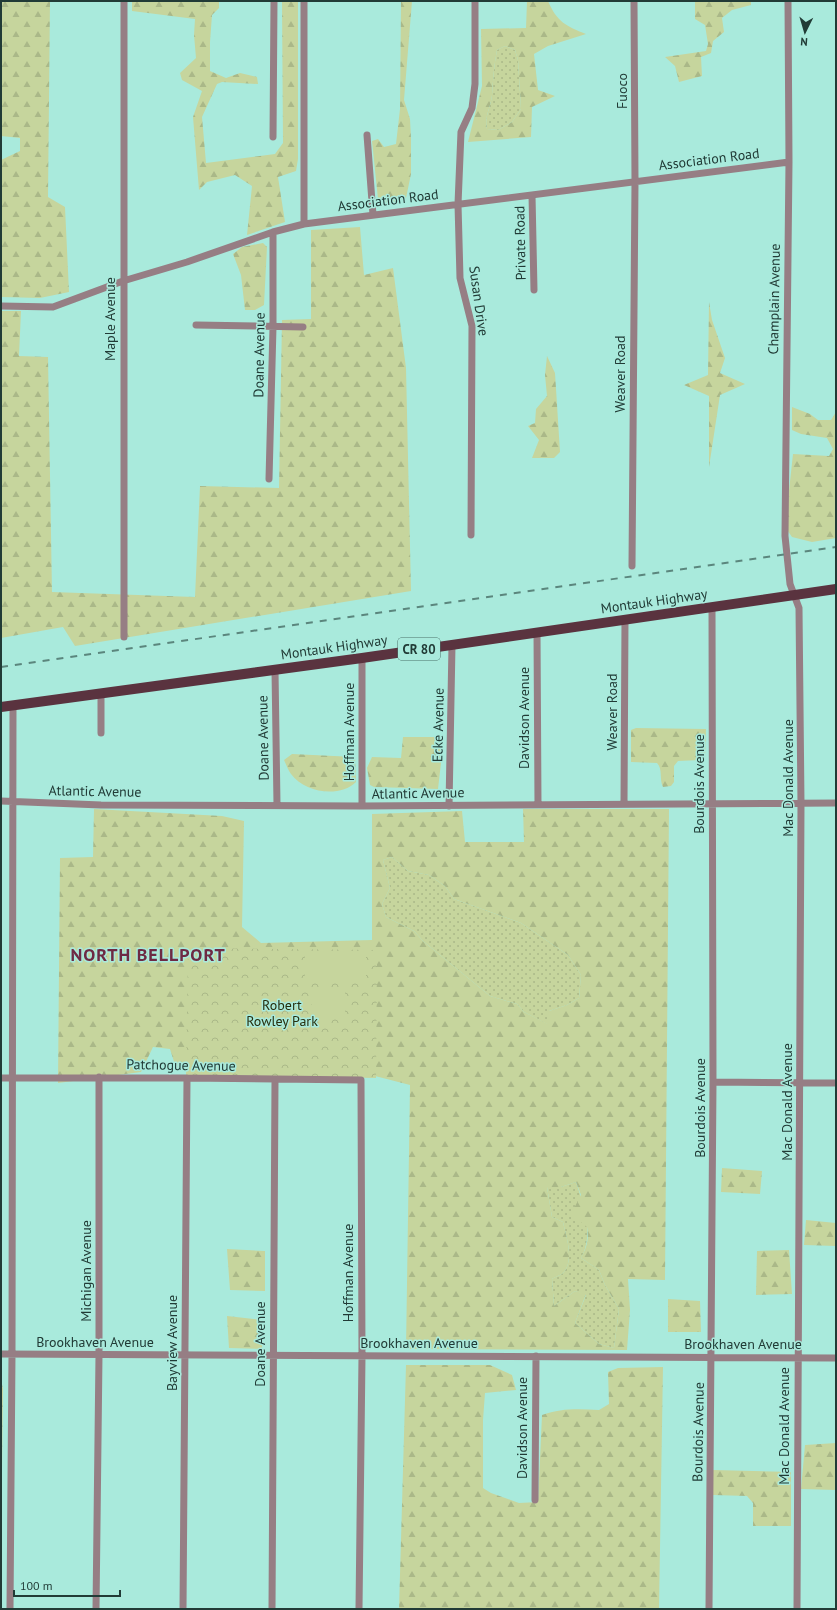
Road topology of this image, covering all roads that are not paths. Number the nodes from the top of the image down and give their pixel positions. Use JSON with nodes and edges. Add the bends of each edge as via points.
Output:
{"nodes":[{"id":1,"x":124,"y":1,"type":"edge"},
{"id":2,"x":274,"y":1,"type":"edge"},
{"id":3,"x":304,"y":1,"type":"edge"},
{"id":4,"x":475,"y":1,"type":"edge"},
{"id":5,"x":634,"y":1,"type":"edge"},
{"id":6,"x":788,"y":1,"type":"edge"},
{"id":7,"x":367,"y":135,"type":"dead end"},
{"id":8,"x":273,"y":137,"type":"dead end"},
{"id":9,"x":789,"y":162,"type":"junction"},
{"id":10,"x":635,"y":182,"type":"junction"},
{"id":11,"x":532,"y":195,"type":"junction"},
{"id":12,"x":458,"y":204,"type":"junction"},
{"id":13,"x":373,"y":215,"type":"junction"},
{"id":14,"x":304,"y":224,"type":"junction"},
{"id":15,"x":272,"y":232,"type":"junction"},
{"id":16,"x":123,"y":281,"type":"junction"},
{"id":17,"x":534,"y":290,"type":"dead end"},
{"id":18,"x":1,"y":306,"type":"edge"},
{"id":19,"x":196,"y":326,"type":"dead end"},
{"id":20,"x":273,"y":327,"type":"junction"},
{"id":21,"x":303,"y":327,"type":"dead end"},
{"id":22,"x":269,"y":479,"type":"dead end"},
{"id":23,"x":471,"y":535,"type":"dead end"},
{"id":24,"x":632,"y":566,"type":"dead end"},
{"id":25,"x":836,"y":589,"type":"edge"},
{"id":26,"x":794,"y":595,"type":"junction"},
{"id":27,"x":712,"y":607,"type":"junction"},
{"id":28,"x":625,"y":620,"type":"junction"},
{"id":29,"x":537,"y":632,"type":"junction"},
{"id":30,"x":124,"y":637,"type":"dead end"},
{"id":31,"x":452,"y":645,"type":"junction"},
{"id":32,"x":362,"y":658,"type":"junction"},
{"id":33,"x":275,"y":670,"type":"junction"},
{"id":34,"x":101,"y":693,"type":"junction"},
{"id":35,"x":13,"y":705,"type":"junction"},
{"id":36,"x":1,"y":707,"type":"edge"},
{"id":37,"x":101,"y":733,"type":"dead end"},
{"id":38,"x":1,"y":802,"type":"edge"},
{"id":39,"x":14,"y":803,"type":"junction"},
{"id":40,"x":538,"y":804,"type":"junction"},
{"id":41,"x":624,"y":804,"type":"junction"},
{"id":42,"x":801,"y":804,"type":"junction"},
{"id":43,"x":836,"y":804,"type":"edge"},
{"id":44,"x":276,"y":805,"type":"junction"},
{"id":45,"x":712,"y":805,"type":"junction"},
{"id":46,"x":362,"y":806,"type":"junction"},
{"id":47,"x":449,"y":806,"type":"junction"},
{"id":48,"x":1,"y":1078,"type":"edge"},
{"id":49,"x":12,"y":1078,"type":"junction"},
{"id":50,"x":99,"y":1078,"type":"junction"},
{"id":51,"x":187,"y":1078,"type":"junction"},
{"id":52,"x":275,"y":1080,"type":"junction"},
{"id":53,"x":360,"y":1080,"type":"joint"},
{"id":54,"x":713,"y":1082,"type":"junction"},
{"id":55,"x":800,"y":1083,"type":"junction"},
{"id":56,"x":836,"y":1083,"type":"edge"},
{"id":57,"x":1,"y":1354,"type":"edge"},
{"id":58,"x":12,"y":1354,"type":"junction"},
{"id":59,"x":99,"y":1355,"type":"junction"},
{"id":60,"x":185,"y":1355,"type":"junction"},
{"id":61,"x":272,"y":1355,"type":"junction"},
{"id":62,"x":362,"y":1356,"type":"junction"},
{"id":63,"x":536,"y":1356,"type":"junction"},
{"id":64,"x":711,"y":1357,"type":"junction"},
{"id":65,"x":797,"y":1358,"type":"junction"},
{"id":66,"x":836,"y":1358,"type":"edge"},
{"id":67,"x":535,"y":1500,"type":"dead end"},
{"id":68,"x":10,"y":1609,"type":"edge"},
{"id":69,"x":96,"y":1609,"type":"edge"},
{"id":70,"x":183,"y":1609,"type":"edge"},
{"id":71,"x":272,"y":1609,"type":"edge"},
{"id":72,"x":359,"y":1609,"type":"edge"},
{"id":73,"x":709,"y":1609,"type":"edge"},
{"id":74,"x":797,"y":1609,"type":"edge"}],
"edges":[{"from":1,"to":16,"type":"street","name":"Maple Avenue"},
{"from":2,"to":8,"type":"street"},
{"from":3,"to":14,"type":"street"},
{"from":4,"to":12,"type":"street","name":"Susan Drive","via":[[475,84],[472,108],[461,132]]},
{"from":5,"to":10,"type":"street","name":"Fuoco"},
{"from":6,"to":9,"type":"street","name":"Champlain Avenue"},
{"from":7,"to":13,"type":"street"},
{"from":9,"to":10,"type":"street","name":"Association Road"},
{"from":9,"to":26,"type":"street","name":"Champlain Avenue","via":[[785,536],[790,584]]},
{"from":10,"to":11,"type":"street","name":"Association Road"},
{"from":10,"to":24,"type":"street","name":"Weaver Road"},
{"from":11,"to":12,"type":"street","name":"Association Road"},
{"from":11,"to":17,"type":"street","name":"Private Road"},
{"from":12,"to":13,"type":"street","name":"Association Road"},
{"from":12,"to":23,"type":"street","name":"Susan Drive","via":[[460,278],[472,326]]},
{"from":13,"to":14,"type":"street","name":"Association Road"},
{"from":14,"to":15,"type":"street","name":"Association Road"},
{"from":15,"to":16,"type":"street","name":"Association Road"},
{"from":15,"to":20,"type":"street","name":"Doane Avenue"},
{"from":16,"to":18,"type":"street","name":"Association Road","via":[[53,307]]},
{"from":16,"to":30,"type":"street","name":"Maple Avenue"},
{"from":19,"to":20,"type":"street"},
{"from":20,"to":21,"type":"street"},
{"from":20,"to":22,"type":"street","name":"Doane Avenue"},
{"from":25,"to":26,"type":"main road","name":"Montauk Highway","number":"CR 80"},
{"from":26,"to":27,"type":"main road","name":"Montauk Highway","number":"CR 80"},
{"from":26,"to":42,"type":"street","name":"Mac Donald Avenue","via":[[799,608]]},
{"from":27,"to":28,"type":"main road","name":"Montauk Highway","number":"CR 80"},
{"from":27,"to":45,"type":"street","name":"Bourdois Avenue"},
{"from":28,"to":29,"type":"main road","name":"Montauk Highway","number":"CR 80"},
{"from":28,"to":41,"type":"street","name":"Weaver Road"},
{"from":29,"to":31,"type":"main road","name":"Montauk Highway","number":"CR 80"},
{"from":29,"to":40,"type":"street","name":"Davidson Avenue"},
{"from":31,"to":32,"type":"main road","name":"Montauk Highway","number":"CR 80"},
{"from":31,"to":47,"type":"street","name":"Ecke Avenue"},
{"from":32,"to":33,"type":"main road","name":"Montauk Highway","number":"CR 80"},
{"from":32,"to":46,"type":"street","name":"Hoffman Avenue"},
{"from":33,"to":34,"type":"main road","name":"Montauk Highway","number":"CR 80"},
{"from":33,"to":44,"type":"street","name":"Doane Avenue"},
{"from":34,"to":35,"type":"main road","name":"Montauk Highway","number":"CR 80"},
{"from":34,"to":37,"type":"street"},
{"from":35,"to":36,"type":"main road","name":"Montauk Highway","number":"CR 80"},
{"from":35,"to":39,"type":"street"},
{"from":38,"to":39,"type":"street","name":"Atlantic Avenue"},
{"from":39,"to":44,"type":"street","name":"Atlantic Avenue"},
{"from":39,"to":49,"type":"street"},
{"from":40,"to":41,"type":"street","name":"Atlantic Avenue"},
{"from":40,"to":47,"type":"street","name":"Atlantic Avenue"},
{"from":41,"to":45,"type":"street","name":"Atlantic Avenue"},
{"from":42,"to":43,"type":"street","name":"Atlantic Avenue"},
{"from":42,"to":45,"type":"street","name":"Atlantic Avenue"},
{"from":42,"to":55,"type":"street","name":"Mac Donald Avenue"},
{"from":44,"to":46,"type":"street","name":"Atlantic Avenue"},
{"from":45,"to":54,"type":"street","name":"Bourdois Avenue"},
{"from":46,"to":47,"type":"street","name":"Atlantic Avenue"},
{"from":48,"to":49,"type":"street","name":"Patchogue Avenue"},
{"from":49,"to":50,"type":"street","name":"Patchogue Avenue"},
{"from":49,"to":58,"type":"street"},
{"from":50,"to":51,"type":"street","name":"Patchogue Avenue"},
{"from":50,"to":59,"type":"street","name":"Michigan Avenue"},
{"from":51,"to":52,"type":"street","name":"Patchogue Avenue"},
{"from":51,"to":60,"type":"street","name":"Bayview Avenue"},
{"from":52,"to":53,"type":"street","name":"Patchogue Avenue"},
{"from":52,"to":61,"type":"street","name":"Doane Avenue"},
{"from":53,"to":62,"type":"street","name":"Hoffman Avenue"},
{"from":54,"to":55,"type":"street"},
{"from":54,"to":64,"type":"street","name":"Bourdois Avenue"},
{"from":55,"to":56,"type":"street"},
{"from":55,"to":65,"type":"street","name":"Mac Donald Avenue"},
{"from":57,"to":58,"type":"street","name":"Brookhaven Avenue"},
{"from":58,"to":59,"type":"street","name":"Brookhaven Avenue"},
{"from":58,"to":68,"type":"street"},
{"from":59,"to":60,"type":"street","name":"Brookhaven Avenue"},
{"from":59,"to":69,"type":"street","name":"Michigan Avenue"},
{"from":60,"to":61,"type":"street","name":"Brookhaven Avenue"},
{"from":60,"to":70,"type":"street","name":"Bayview Avenue"},
{"from":61,"to":62,"type":"street","name":"Brookhaven Avenue"},
{"from":61,"to":71,"type":"street","name":"Doane Avenue"},
{"from":62,"to":63,"type":"street","name":"Brookhaven Avenue"},
{"from":62,"to":72,"type":"street","name":"Hoffman Avenue"},
{"from":63,"to":64,"type":"street","name":"Brookhaven Avenue"},
{"from":63,"to":67,"type":"street","name":"Davidson Avenue"},
{"from":64,"to":65,"type":"street","name":"Brookhaven Avenue"},
{"from":64,"to":73,"type":"street","name":"Bourdois Avenue"},
{"from":65,"to":66,"type":"street","name":"Brookhaven Avenue"},
{"from":65,"to":74,"type":"street","name":"Mac Donald Avenue"}]}
